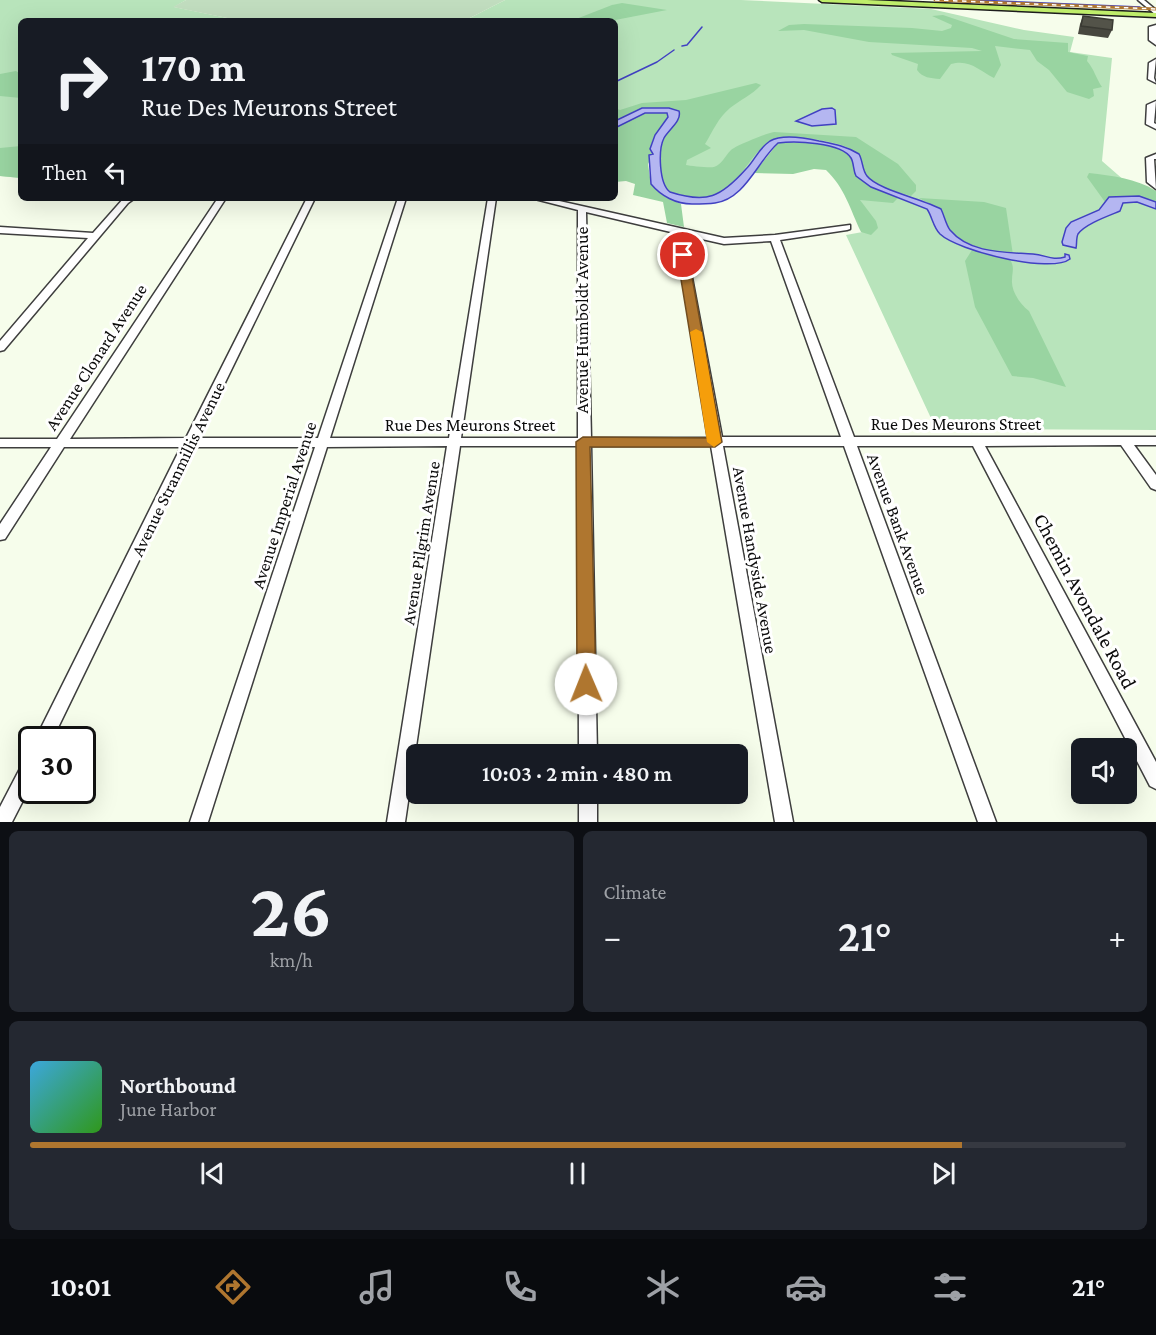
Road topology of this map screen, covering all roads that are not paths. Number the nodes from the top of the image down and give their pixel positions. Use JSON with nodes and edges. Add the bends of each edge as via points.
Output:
{"nodes":[{"id":1,"x":822,"y":0,"type":"edge"},
{"id":2,"x":1141,"y":0,"type":"edge"},
{"id":3,"x":892,"y":3,"type":"junction"},
{"id":4,"x":1155,"y":13,"type":"edge"},
{"id":5,"x":1156,"y":27,"type":"edge"},
{"id":6,"x":1156,"y":43,"type":"edge"},
{"id":7,"x":1156,"y":61,"type":"edge"},
{"id":8,"x":1156,"y":81,"type":"edge"},
{"id":9,"x":1156,"y":104,"type":"edge"},
{"id":10,"x":1156,"y":128,"type":"edge"},
{"id":11,"x":1156,"y":156,"type":"edge"},
{"id":12,"x":1156,"y":186,"type":"edge"},
{"id":13,"x":127,"y":201,"type":"edge"},
{"id":14,"x":220,"y":201,"type":"edge"},
{"id":15,"x":310,"y":201,"type":"edge"},
{"id":16,"x":401,"y":201,"type":"edge"},
{"id":17,"x":492,"y":201,"type":"edge"},
{"id":18,"x":548,"y":201,"type":"edge"},
{"id":19,"x":582,"y":209,"type":"junction"},
{"id":20,"x":847,"y":227,"type":"dead end"},
{"id":21,"x":0,"y":230,"type":"edge"},
{"id":22,"x":679,"y":233,"type":"junction"},
{"id":23,"x":94,"y":236,"type":"junction"},
{"id":24,"x":775,"y":238,"type":"junction"},
{"id":25,"x":0,"y":348,"type":"edge"},
{"id":26,"x":849,"y":441,"type":"junction"},
{"id":27,"x":1124,"y":441,"type":"junction"},
{"id":28,"x":1156,"y":441,"type":"edge"},
{"id":29,"x":324,"y":442,"type":"junction"},
{"id":30,"x":583,"y":442,"type":"junction"},
{"id":31,"x":715,"y":442,"type":"junction"},
{"id":32,"x":977,"y":442,"type":"junction"},
{"id":33,"x":0,"y":443,"type":"edge"},
{"id":34,"x":61,"y":443,"type":"junction"},
{"id":35,"x":191,"y":444,"type":"junction"},
{"id":36,"x":454,"y":444,"type":"junction"},
{"id":37,"x":1156,"y":485,"type":"edge"},
{"id":38,"x":0,"y":535,"type":"edge"},
{"id":39,"x":50,"y":726,"type":"edge"},
{"id":40,"x":588,"y":744,"type":"edge"},
{"id":41,"x":1156,"y":780,"type":"edge"},
{"id":42,"x":18,"y":791,"type":"edge"},
{"id":43,"x":588,"y":804,"type":"edge"},
{"id":44,"x":2,"y":822,"type":"edge"},
{"id":45,"x":199,"y":822,"type":"edge"},
{"id":46,"x":396,"y":822,"type":"edge"},
{"id":47,"x":588,"y":822,"type":"edge"},
{"id":48,"x":784,"y":822,"type":"edge"},
{"id":49,"x":987,"y":822,"type":"edge"}],
"edges":[{"from":1,"to":3,"type":"main road"},
{"from":2,"to":4,"type":"street"},
{"from":3,"to":4,"type":"main road"},
{"from":3,"to":4,"type":"main road"},
{"from":5,"to":6,"type":"street","via":[[1152,27],[1152,40]]},
{"from":7,"to":8,"type":"street","via":[[1152,63],[1151,79]]},
{"from":9,"to":10,"type":"street","via":[[1151,105],[1150,124]]},
{"from":11,"to":12,"type":"street","via":[[1150,158],[1151,182]]},
{"from":13,"to":23,"type":"street"},
{"from":14,"to":34,"type":"street","name":"Avenue Clonard Avenue"},
{"from":15,"to":35,"type":"street","name":"Avenue Stranmillis Avenue"},
{"from":16,"to":29,"type":"street","name":"Avenue Imperial Avenue"},
{"from":17,"to":36,"type":"street","name":"Avenue Pilgrim Avenue"},
{"from":18,"to":19,"type":"street"},
{"from":19,"to":22,"type":"street"},
{"from":19,"to":30,"type":"street","name":"Avenue Humboldt Avenue"},
{"from":20,"to":24,"type":"street"},
{"from":21,"to":23,"type":"street"},
{"from":22,"to":24,"type":"street","via":[[724,242]]},
{"from":22,"to":31,"type":"street","name":"Avenue Handyside Avenue"},
{"from":23,"to":25,"type":"street"},
{"from":24,"to":26,"type":"street","name":"Avenue Bank Avenue"},
{"from":26,"to":31,"type":"street","name":"Rue Des Meurons Street"},
{"from":26,"to":32,"type":"street","name":"Rue Des Meurons Street"},
{"from":26,"to":49,"type":"street","name":"Avenue Bank Avenue"},
{"from":27,"to":28,"type":"street","name":"Rue Des Meurons Street"},
{"from":27,"to":32,"type":"street","name":"Rue Des Meurons Street"},
{"from":27,"to":37,"type":"street"},
{"from":29,"to":35,"type":"street","name":"Rue Des Meurons Street"},
{"from":29,"to":36,"type":"street","name":"Rue Des Meurons Street"},
{"from":29,"to":45,"type":"street","name":"Avenue Imperial Avenue"},
{"from":30,"to":31,"type":"street","name":"Rue Des Meurons Street"},
{"from":30,"to":36,"type":"street","name":"Rue Des Meurons Street"},
{"from":30,"to":40,"type":"street","name":"Avenue Humboldt Avenue"},
{"from":31,"to":48,"type":"street","name":"Avenue Handyside Avenue"},
{"from":32,"to":41,"type":"street","name":"Chemin Avondale Road"},
{"from":33,"to":34,"type":"street","name":"Rue Des Meurons Street"},
{"from":34,"to":35,"type":"street","name":"Rue Des Meurons Street"},
{"from":34,"to":38,"type":"street","name":"Avenue Clonard Avenue"},
{"from":35,"to":39,"type":"street","name":"Avenue Stranmillis Avenue"},
{"from":36,"to":46,"type":"street","name":"Avenue Pilgrim Avenue"},
{"from":42,"to":44,"type":"street"},
{"from":43,"to":47,"type":"street"}]}
